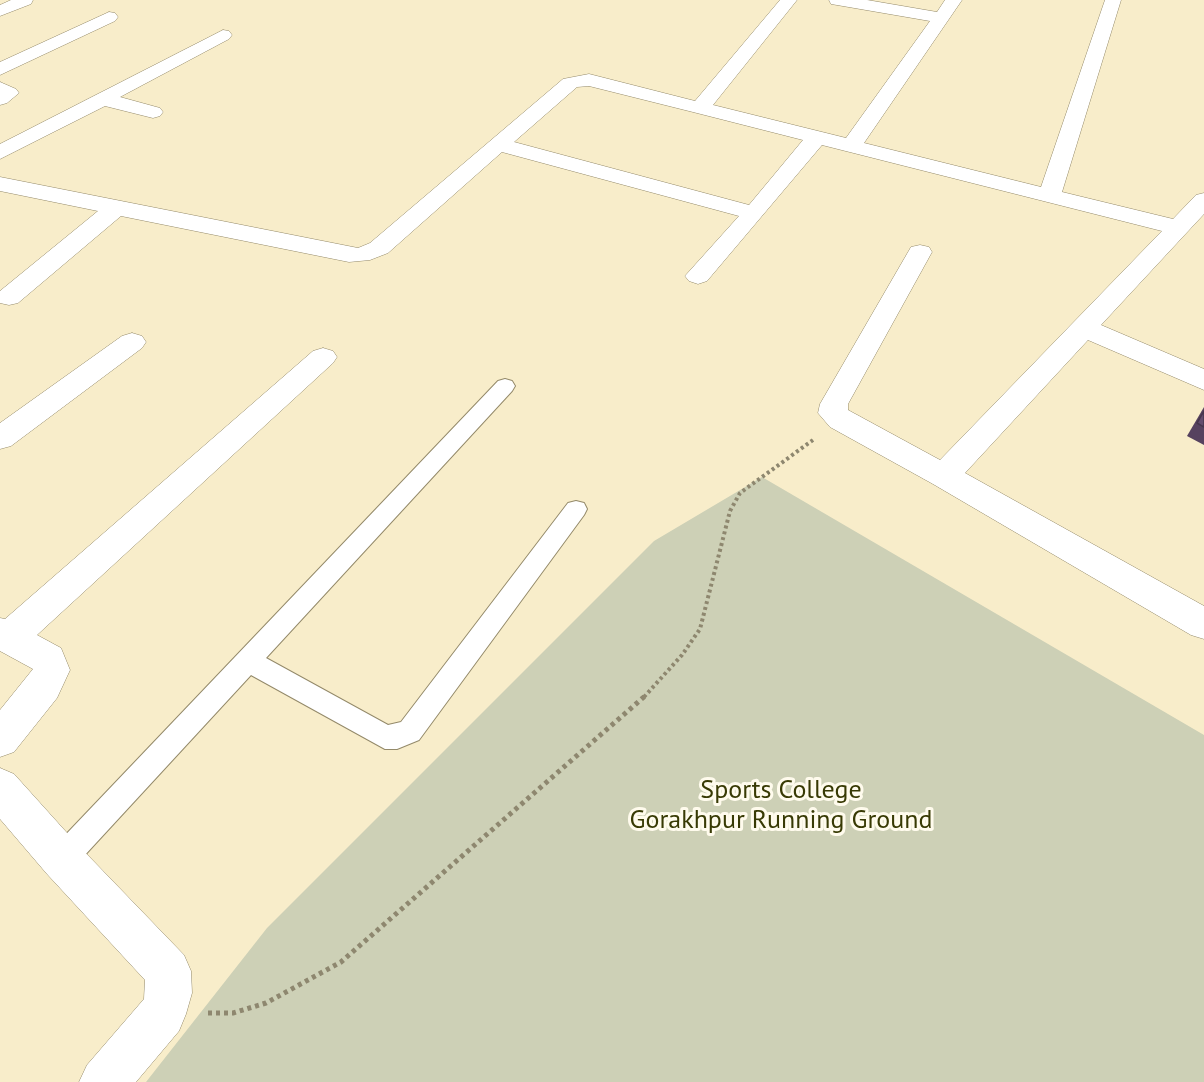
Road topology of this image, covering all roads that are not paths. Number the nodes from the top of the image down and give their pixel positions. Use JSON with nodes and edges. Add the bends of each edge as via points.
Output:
{"nodes":[{"id":1,"x":25,"y":0,"type":"edge"},
{"id":2,"x":789,"y":0,"type":"edge"},
{"id":3,"x":837,"y":0,"type":"edge"},
{"id":4,"x":954,"y":0,"type":"edge"},
{"id":5,"x":1113,"y":0,"type":"edge"},
{"id":6,"x":0,"y":11,"type":"edge"},
{"id":7,"x":109,"y":17,"type":"dead end"},
{"id":8,"x":941,"y":18,"type":"junction"},
{"id":9,"x":223,"y":35,"type":"dead end"},
{"id":10,"x":0,"y":69,"type":"edge"},
{"id":11,"x":0,"y":88,"type":"edge"},
{"id":12,"x":0,"y":99,"type":"edge"},
{"id":13,"x":103,"y":99,"type":"junction"},
{"id":14,"x":700,"y":108,"type":"junction"},
{"id":15,"x":153,"y":112,"type":"dead end"},
{"id":16,"x":817,"y":137,"type":"junction"},
{"id":17,"x":499,"y":145,"type":"junction"},
{"id":18,"x":851,"y":146,"type":"junction"},
{"id":19,"x":0,"y":153,"type":"edge"},
{"id":20,"x":0,"y":184,"type":"edge"},
{"id":21,"x":1050,"y":195,"type":"junction"},
{"id":22,"x":1204,"y":200,"type":"edge"},
{"id":23,"x":116,"y":208,"type":"junction"},
{"id":24,"x":754,"y":213,"type":"junction"},
{"id":25,"x":1179,"y":228,"type":"junction"},
{"id":26,"x":920,"y":252,"type":"dead end"},
{"id":27,"x":698,"y":276,"type":"dead end"},
{"id":28,"x":9,"y":297,"type":"dead end"},
{"id":29,"x":1084,"y":328,"type":"junction"},
{"id":30,"x":132,"y":342,"type":"dead end"},
{"id":31,"x":323,"y":357,"type":"dead end"},
{"id":32,"x":1204,"y":380,"type":"edge"},
{"id":33,"x":505,"y":386,"type":"dead end"},
{"id":34,"x":0,"y":438,"type":"edge"},
{"id":35,"x":944,"y":476,"type":"junction"},
{"id":36,"x":576,"y":509,"type":"dead end"},
{"id":37,"x":1204,"y":624,"type":"edge"},
{"id":38,"x":4,"y":635,"type":"edge"},
{"id":39,"x":248,"y":661,"type":"junction"},
{"id":40,"x":0,"y":739,"type":"edge"},
{"id":41,"x":0,"y":788,"type":"edge"},
{"id":42,"x":62,"y":859,"type":"junction"},
{"id":43,"x":104,"y":1082,"type":"edge"}],
"edges":[{"from":1,"to":6,"type":"street"},
{"from":2,"to":14,"type":"street"},
{"from":3,"to":8,"type":"street"},
{"from":4,"to":8,"type":"street"},
{"from":5,"to":21,"type":"street"},
{"from":7,"to":10,"type":"street"},
{"from":8,"to":18,"type":"street"},
{"from":9,"to":13,"type":"street"},
{"from":11,"to":12,"type":"street","via":[[9,93]]},
{"from":13,"to":15,"type":"street"},
{"from":13,"to":19,"type":"street"},
{"from":14,"to":16,"type":"street"},
{"from":14,"to":17,"type":"street","via":[[579,80],[570,83]]},
{"from":16,"to":18,"type":"street"},
{"from":16,"to":24,"type":"street"},
{"from":17,"to":23,"type":"street","via":[[379,248],[361,255]]},
{"from":17,"to":24,"type":"street"},
{"from":18,"to":21,"type":"street"},
{"from":20,"to":23,"type":"street"},
{"from":21,"to":25,"type":"street"},
{"from":22,"to":25,"type":"street"},
{"from":23,"to":28,"type":"street"},
{"from":24,"to":27,"type":"street"},
{"from":25,"to":29,"type":"street"},
{"from":26,"to":35,"type":"street","via":[[833,412],[840,420]]},
{"from":29,"to":32,"type":"street"},
{"from":29,"to":35,"type":"street"},
{"from":30,"to":34,"type":"street"},
{"from":31,"to":38,"type":"street"},
{"from":33,"to":39,"type":"lane"},
{"from":35,"to":37,"type":"street"},
{"from":36,"to":39,"type":"lane","via":[[410,731],[385,737]]},
{"from":38,"to":40,"type":"street","via":[[48,659],[52,670],[44,686]]},
{"from":39,"to":42,"type":"lane"},
{"from":41,"to":42,"type":"street"},
{"from":42,"to":43,"type":"street","via":[[168,971],[169,993],[162,1014]]}]}
